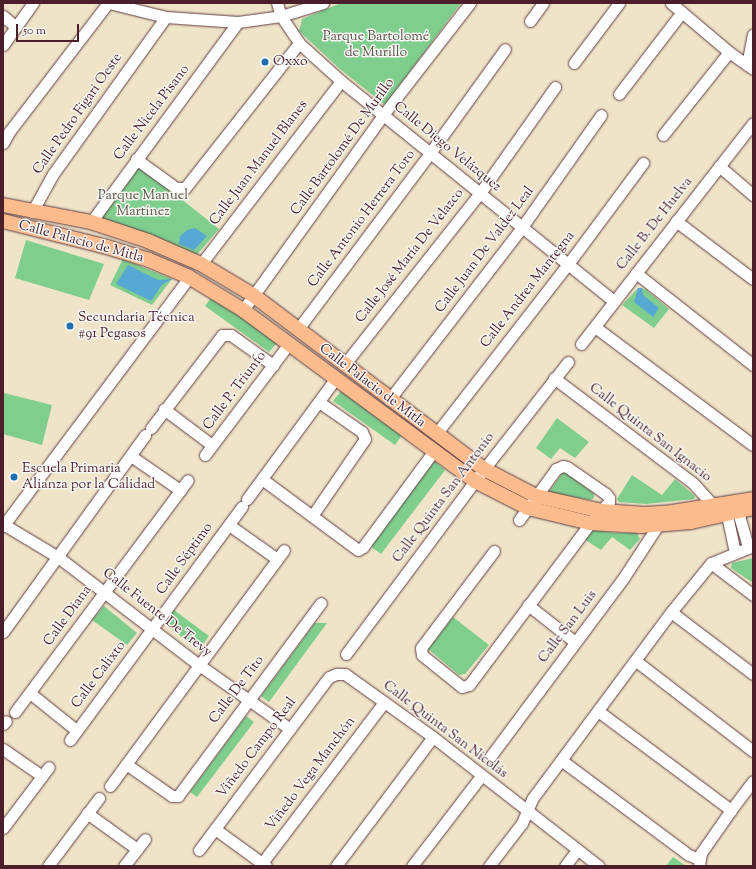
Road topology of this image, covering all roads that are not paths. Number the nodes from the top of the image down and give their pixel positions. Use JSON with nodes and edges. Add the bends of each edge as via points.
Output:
{"nodes":[{"id":1,"x":33,"y":3,"type":"edge"},
{"id":2,"x":109,"y":3,"type":"edge"},
{"id":3,"x":277,"y":3,"type":"edge"},
{"id":4,"x":324,"y":3,"type":"edge"},
{"id":5,"x":470,"y":3,"type":"edge"},
{"id":6,"x":543,"y":3,"type":"edge"},
{"id":7,"x":619,"y":3,"type":"edge"},
{"id":8,"x":671,"y":3,"type":"edge"},
{"id":9,"x":682,"y":12,"type":"junction"},
{"id":10,"x":3,"y":16,"type":"edge"},
{"id":11,"x":281,"y":16,"type":"junction"},
{"id":12,"x":166,"y":17,"type":"junction"},
{"id":13,"x":530,"y":21,"type":"dead end"},
{"id":14,"x":238,"y":22,"type":"junction"},
{"id":15,"x":16,"y":27,"type":"junction"},
{"id":16,"x":753,"y":35,"type":"edge"},
{"id":17,"x":299,"y":43,"type":"junction"},
{"id":18,"x":3,"y":45,"type":"edge"},
{"id":19,"x":505,"y":50,"type":"dead end"},
{"id":20,"x":729,"y":52,"type":"junction"},
{"id":21,"x":574,"y":62,"type":"dead end"},
{"id":22,"x":750,"y":67,"type":"edge"},
{"id":23,"x":341,"y":81,"type":"junction"},
{"id":24,"x":555,"y":87,"type":"dead end"},
{"id":25,"x":619,"y":94,"type":"dead end"},
{"id":26,"x":383,"y":115,"type":"junction"},
{"id":27,"x":602,"y":116,"type":"dead end"},
{"id":28,"x":753,"y":122,"type":"edge"},
{"id":29,"x":663,"y":135,"type":"dead end"},
{"id":30,"x":3,"y":143,"type":"edge"},
{"id":31,"x":430,"y":153,"type":"junction"},
{"id":32,"x":136,"y":159,"type":"junction"},
{"id":33,"x":643,"y":163,"type":"dead end"},
{"id":34,"x":719,"y":166,"type":"junction"},
{"id":35,"x":480,"y":193,"type":"junction"},
{"id":36,"x":753,"y":195,"type":"edge"},
{"id":37,"x":3,"y":205,"type":"edge"},
{"id":38,"x":32,"y":212,"type":"junction"},
{"id":39,"x":3,"y":221,"type":"edge"},
{"id":40,"x":676,"y":221,"type":"junction"},
{"id":41,"x":91,"y":222,"type":"junction"},
{"id":42,"x":522,"y":227,"type":"junction"},
{"id":43,"x":201,"y":264,"type":"junction"},
{"id":44,"x":568,"y":264,"type":"junction"},
{"id":45,"x":636,"y":273,"type":"junction"},
{"id":46,"x":189,"y":276,"type":"junction"},
{"id":47,"x":753,"y":279,"type":"edge"},
{"id":48,"x":253,"y":295,"type":"junction"},
{"id":49,"x":614,"y":301,"type":"junction"},
{"id":50,"x":243,"y":310,"type":"junction"},
{"id":51,"x":595,"y":327,"type":"junction"},
{"id":52,"x":298,"y":329,"type":"junction"},
{"id":53,"x":581,"y":344,"type":"dead end"},
{"id":54,"x":288,"y":345,"type":"junction"},
{"id":55,"x":568,"y":362,"type":"dead end"},
{"id":56,"x":273,"y":365,"type":"junction"},
{"id":57,"x":344,"y":365,"type":"junction"},
{"id":58,"x":753,"y":365,"type":"edge"},
{"id":59,"x":554,"y":378,"type":"junction"},
{"id":60,"x":335,"y":380,"type":"junction"},
{"id":61,"x":389,"y":400,"type":"junction"},
{"id":62,"x":319,"y":402,"type":"junction"},
{"id":63,"x":164,"y":409,"type":"junction"},
{"id":64,"x":436,"y":434,"type":"junction"},
{"id":65,"x":212,"y":445,"type":"junction"},
{"id":66,"x":753,"y":445,"type":"edge"},
{"id":67,"x":433,"y":452,"type":"junction"},
{"id":68,"x":205,"y":455,"type":"dead end"},
{"id":69,"x":131,"y":456,"type":"junction"},
{"id":70,"x":484,"y":469,"type":"junction"},
{"id":71,"x":262,"y":479,"type":"junction"},
{"id":72,"x":188,"y":480,"type":"dead end"},
{"id":73,"x":475,"y":481,"type":"junction"},
{"id":74,"x":180,"y":490,"type":"junction"},
{"id":75,"x":536,"y":496,"type":"junction"},
{"id":76,"x":753,"y":499,"type":"edge"},
{"id":77,"x":528,"y":508,"type":"junction"},
{"id":78,"x":753,"y":508,"type":"edge"},
{"id":79,"x":602,"y":511,"type":"junction"},
{"id":80,"x":725,"y":512,"type":"junction"},
{"id":81,"x":666,"y":513,"type":"junction"},
{"id":82,"x":312,"y":516,"type":"junction"},
{"id":83,"x":519,"y":520,"type":"dead end"},
{"id":84,"x":590,"y":523,"type":"junction"},
{"id":85,"x":3,"y":525,"type":"edge"},
{"id":86,"x":229,"y":525,"type":"junction"},
{"id":87,"x":658,"y":526,"type":"junction"},
{"id":88,"x":750,"y":546,"type":"edge"},
{"id":89,"x":494,"y":551,"type":"dead end"},
{"id":90,"x":736,"y":552,"type":"junction"},
{"id":91,"x":58,"y":557,"type":"junction"},
{"id":92,"x":711,"y":563,"type":"junction"},
{"id":93,"x":105,"y":591,"type":"junction"},
{"id":94,"x":753,"y":595,"type":"edge"},
{"id":95,"x":321,"y":603,"type":"dead end"},
{"id":96,"x":528,"y":605,"type":"junction"},
{"id":97,"x":671,"y":612,"type":"junction"},
{"id":98,"x":152,"y":629,"type":"junction"},
{"id":99,"x":3,"y":632,"type":"edge"},
{"id":100,"x":575,"y":642,"type":"junction"},
{"id":101,"x":346,"y":654,"type":"dead end"},
{"id":102,"x":636,"y":661,"type":"junction"},
{"id":103,"x":199,"y":665,"type":"junction"},
{"id":104,"x":345,"y":674,"type":"joint"},
{"id":105,"x":753,"y":674,"type":"edge"},
{"id":106,"x":30,"y":693,"type":"junction"},
{"id":107,"x":248,"y":700,"type":"junction"},
{"id":108,"x":384,"y":702,"type":"junction"},
{"id":109,"x":598,"y":711,"type":"junction"},
{"id":110,"x":15,"y":712,"type":"dead end"},
{"id":111,"x":290,"y":729,"type":"junction"},
{"id":112,"x":76,"y":730,"type":"junction"},
{"id":113,"x":433,"y":737,"type":"junction"},
{"id":114,"x":70,"y":740,"type":"dead end"},
{"id":115,"x":3,"y":749,"type":"edge"},
{"id":116,"x":753,"y":751,"type":"edge"},
{"id":117,"x":490,"y":757,"type":"dead end"},
{"id":118,"x":561,"y":760,"type":"junction"},
{"id":119,"x":126,"y":764,"type":"junction"},
{"id":120,"x":49,"y":767,"type":"dead end"},
{"id":121,"x":42,"y":776,"type":"junction"},
{"id":122,"x":481,"y":776,"type":"junction"},
{"id":123,"x":753,"y":781,"type":"edge"},
{"id":124,"x":110,"y":786,"type":"dead end"},
{"id":125,"x":99,"y":798,"type":"dead end"},
{"id":126,"x":731,"y":810,"type":"junction"},
{"id":127,"x":527,"y":811,"type":"junction"},
{"id":128,"x":87,"y":813,"type":"junction"},
{"id":129,"x":3,"y":828,"type":"edge"},
{"id":130,"x":215,"y":828,"type":"junction"},
{"id":131,"x":145,"y":839,"type":"dead end"},
{"id":132,"x":137,"y":849,"type":"junction"},
{"id":133,"x":199,"y":850,"type":"dead end"},
{"id":134,"x":577,"y":850,"type":"junction"},
{"id":135,"x":699,"y":862,"type":"edge"},
{"id":136,"x":264,"y":865,"type":"edge"},
{"id":137,"x":48,"y":866,"type":"edge"},
{"id":138,"x":124,"y":866,"type":"edge"},
{"id":139,"x":336,"y":866,"type":"edge"},
{"id":140,"x":412,"y":866,"type":"edge"},
{"id":141,"x":490,"y":866,"type":"edge"},
{"id":142,"x":566,"y":866,"type":"edge"},
{"id":143,"x":599,"y":866,"type":"edge"}],
"edges":[{"from":1,"to":15,"type":"street"},
{"from":2,"to":12,"type":"street"},
{"from":2,"to":30,"type":"street"},
{"from":3,"to":11,"type":"street","name":"Calle Diego Velázquez"},
{"from":4,"to":11,"type":"street"},
{"from":5,"to":26,"type":"street","name":"Calle Bartolomé De Murillo"},
{"from":6,"to":13,"type":"street"},
{"from":7,"to":21,"type":"street"},
{"from":8,"to":9,"type":"street"},
{"from":9,"to":20,"type":"street"},
{"from":9,"to":25,"type":"street"},
{"from":10,"to":15,"type":"street"},
{"from":11,"to":14,"type":"street"},
{"from":11,"to":17,"type":"street","name":"Calle Diego Velázquez"},
{"from":12,"to":14,"type":"street"},
{"from":12,"to":38,"type":"street","name":"Calle Pedro Figari Oeste","via":[[71,148]]},
{"from":14,"to":32,"type":"street","name":"Calle Nicela Pisano"},
{"from":15,"to":18,"type":"street"},
{"from":16,"to":22,"type":"street"},
{"from":17,"to":23,"type":"street","name":"Calle Diego Velázquez"},
{"from":17,"to":32,"type":"street","via":[[185,188],[176,188]]},
{"from":19,"to":31,"type":"street","name":"Calle Antonio Herrera Toro"},
{"from":20,"to":22,"type":"street"},
{"from":20,"to":29,"type":"street"},
{"from":23,"to":26,"type":"street","name":"Calle Diego Velázquez"},
{"from":23,"to":43,"type":"street","name":"Calle Juan Manuel Blanes"},
{"from":24,"to":35,"type":"street","name":"Calle José María De Velazco"},
{"from":26,"to":31,"type":"street","name":"Calle Diego Velázquez"},
{"from":26,"to":48,"type":"street","name":"Calle Bartolomé De Murillo"},
{"from":27,"to":42,"type":"street","name":"Calle Juan De Valdez Leal"},
{"from":28,"to":34,"type":"street","name":"Calle B. De Huelva"},
{"from":31,"to":35,"type":"street","name":"Calle Diego Velázquez"},
{"from":31,"to":52,"type":"street","name":"Calle Antonio Herrera Toro"},
{"from":32,"to":41,"type":"street","name":"Calle Nicela Pisano"},
{"from":33,"to":44,"type":"street","name":"Calle Andrea Mantegna"},
{"from":34,"to":36,"type":"street"},
{"from":34,"to":40,"type":"street","name":"Calle B. De Huelva"},
{"from":35,"to":42,"type":"street","name":"Calle Diego Velázquez"},
{"from":35,"to":57,"type":"street","name":"Calle José María De Velazco"},
{"from":37,"to":38,"type":"main road","name":"Calle Palacio de Mitla"},
{"from":38,"to":41,"type":"main road","name":"Calle Palacio de Mitla"},
{"from":39,"to":46,"type":"main road","name":"Calle Palacio de Mitla","via":[[107,247]]},
{"from":40,"to":45,"type":"street","name":"Calle B. De Huelva"},
{"from":40,"to":47,"type":"street"},
{"from":41,"to":43,"type":"main road","name":"Calle Palacio de Mitla","via":[[148,241]]},
{"from":42,"to":44,"type":"street","name":"Calle Diego Velázquez"},
{"from":42,"to":61,"type":"street","name":"Calle Juan De Valdez Leal"},
{"from":43,"to":48,"type":"main road","name":"Calle Palacio de Mitla"},
{"from":44,"to":49,"type":"street","name":"Calle Diego Velázquez"},
{"from":44,"to":64,"type":"street","name":"Calle Andrea Mantegna"},
{"from":45,"to":49,"type":"street","name":"Calle B. De Huelva"},
{"from":45,"to":58,"type":"street"},
{"from":46,"to":50,"type":"main road","name":"Calle Palacio de Mitla"},
{"from":46,"to":85,"type":"street"},
{"from":48,"to":50,"type":"street","name":"Calle Bartolomé De Murillo"},
{"from":48,"to":52,"type":"main road","name":"Calle Palacio de Mitla"},
{"from":49,"to":51,"type":"street","name":"Calle B. De Huelva"},
{"from":50,"to":54,"type":"main road","name":"Calle Palacio de Mitla"},
{"from":51,"to":53,"type":"street","name":"Calle B. De Huelva"},
{"from":51,"to":66,"type":"street"},
{"from":52,"to":57,"type":"main road","name":"Calle Palacio de Mitla"},
{"from":54,"to":56,"type":"street","name":"Calle P. Triunfo"},
{"from":54,"to":60,"type":"main road","name":"Calle Palacio de Mitla"},
{"from":55,"to":59,"type":"street","name":"Calle Quinta San Antonio"},
{"from":56,"to":63,"type":"street","via":[[231,335],[222,335]]},
{"from":56,"to":65,"type":"street","name":"Calle P. Triunfo"},
{"from":57,"to":61,"type":"main road","name":"Calle Palacio de Mitla"},
{"from":59,"to":70,"type":"street","name":"Calle Quinta San Antonio"},
{"from":59,"to":80,"type":"street","name":"Calle Quinta San Ignacio","via":[[693,483]]},
{"from":60,"to":62,"type":"street","name":"Calle Séptimo"},
{"from":60,"to":67,"type":"main road","name":"Calle Palacio de Mitla"},
{"from":61,"to":64,"type":"main road","name":"Calle Palacio de Mitla"},
{"from":62,"to":71,"type":"street","name":"Calle Séptimo"},
{"from":62,"to":82,"type":"street","via":[[362,432],[365,439]]},
{"from":63,"to":65,"type":"street"},
{"from":63,"to":69,"type":"street"},
{"from":64,"to":70,"type":"main road","name":"Calle Palacio de Mitla"},
{"from":65,"to":68,"type":"street","name":"Calle P. Triunfo"},
{"from":67,"to":73,"type":"main road","name":"Calle Palacio de Mitla"},
{"from":67,"to":82,"type":"street","via":[[363,547],[358,550]]},
{"from":69,"to":74,"type":"street"},
{"from":69,"to":91,"type":"street"},
{"from":70,"to":73,"type":"street","name":"Calle Quinta San Antonio"},
{"from":70,"to":75,"type":"main road","name":"Calle Palacio de Mitla"},
{"from":71,"to":82,"type":"street"},
{"from":71,"to":86,"type":"street","name":"Calle Séptimo"},
{"from":72,"to":74,"type":"street","name":"Calle Diana"},
{"from":73,"to":77,"type":"main road","name":"Calle Palacio de Mitla"},
{"from":73,"to":101,"type":"street","name":"Calle Quinta San Antonio"},
{"from":74,"to":93,"type":"street","name":"Calle Diana"},
{"from":75,"to":77,"type":"street"},
{"from":75,"to":79,"type":"main road","name":"Calle Palacio de Mitla"},
{"from":75,"to":79,"type":"street","via":[[556,469],[563,466],[609,496],[609,502]]},
{"from":76,"to":80,"type":"main road","name":"Calle Palacio de Mitla"},
{"from":77,"to":83,"type":"street"},
{"from":77,"to":84,"type":"main road","name":"Calle Palacio de Mitla"},
{"from":78,"to":80,"type":"main road","name":"Calle Palacio de Mitla"},
{"from":79,"to":81,"type":"main road","name":"Calle Palacio de Mitla","via":[[624,514]]},
{"from":79,"to":84,"type":"street"},
{"from":80,"to":81,"type":"main road","name":"Calle Palacio de Mitla"},
{"from":80,"to":87,"type":"main road","name":"Calle Palacio de Mitla"},
{"from":80,"to":88,"type":"street"},
{"from":80,"to":90,"type":"street"},
{"from":81,"to":87,"type":"street","name":"Calle San Luis"},
{"from":84,"to":87,"type":"main road","name":"Calle Palacio de Mitla"},
{"from":84,"to":96,"type":"street"},
{"from":85,"to":91,"type":"street","name":"Calle Fuente De Trevy"},
{"from":86,"to":98,"type":"street","name":"Calle Séptimo"},
{"from":86,"to":103,"type":"street","via":[[281,555]]},
{"from":87,"to":100,"type":"street","name":"Calle San Luis"},
{"from":88,"to":90,"type":"street"},
{"from":89,"to":96,"type":"street","via":[[421,648],[421,654],[459,686],[466,687]]},
{"from":90,"to":92,"type":"street"},
{"from":91,"to":93,"type":"street","name":"Calle Fuente De Trevy"},
{"from":91,"to":99,"type":"street"},
{"from":92,"to":94,"type":"street"},
{"from":92,"to":97,"type":"street"},
{"from":93,"to":98,"type":"street","name":"Calle Fuente De Trevy"},
{"from":93,"to":106,"type":"street","name":"Calle Diana"},
{"from":95,"to":107,"type":"street","name":"Calle De Tito"},
{"from":96,"to":100,"type":"street"},
{"from":97,"to":102,"type":"street"},
{"from":97,"to":105,"type":"street"},
{"from":98,"to":103,"type":"street","name":"Calle Fuente De Trevy"},
{"from":98,"to":112,"type":"street","name":"Calle Calixto"},
{"from":100,"to":117,"type":"street","name":"Calle San Luis"},
{"from":102,"to":109,"type":"street"},
{"from":102,"to":116,"type":"street"},
{"from":103,"to":107,"type":"street","name":"Calle Fuente De Trevy"},
{"from":103,"to":119,"type":"street"},
{"from":104,"to":108,"type":"street","name":"Calle Quinta San Nicolás"},
{"from":104,"to":111,"type":"street","name":"Viñedo Campo Real","via":[[329,677]]},
{"from":106,"to":110,"type":"street","name":"Calle Diana"},
{"from":106,"to":112,"type":"street"},
{"from":107,"to":111,"type":"street","name":"Calle Fuente De Trevy"},
{"from":107,"to":119,"type":"street","name":"Calle De Tito","via":[[178,796],[172,796]]},
{"from":108,"to":113,"type":"street","name":"Calle Quinta San Nicolás"},
{"from":108,"to":136,"type":"street","name":"Viñedo Vega Manchón"},
{"from":109,"to":118,"type":"street"},
{"from":109,"to":126,"type":"street"},
{"from":111,"to":130,"type":"street","name":"Viñedo Campo Real"},
{"from":112,"to":114,"type":"street","name":"Calle Calixto"},
{"from":113,"to":122,"type":"street","name":"Calle Quinta San Nicolás"},
{"from":113,"to":139,"type":"street"},
{"from":115,"to":121,"type":"street"},
{"from":118,"to":127,"type":"street"},
{"from":118,"to":135,"type":"street"},
{"from":119,"to":124,"type":"street"},
{"from":120,"to":121,"type":"street"},
{"from":121,"to":129,"type":"street"},
{"from":122,"to":127,"type":"street","name":"Calle Quinta San Nicolás"},
{"from":122,"to":140,"type":"street"},
{"from":123,"to":126,"type":"street"},
{"from":125,"to":128,"type":"street"},
{"from":126,"to":135,"type":"street","via":[[701,853]]},
{"from":127,"to":134,"type":"street","name":"Calle Quinta San Nicolás"},
{"from":127,"to":141,"type":"street"},
{"from":128,"to":132,"type":"street"},
{"from":128,"to":137,"type":"street"},
{"from":130,"to":133,"type":"street","name":"Viñedo Campo Real"},
{"from":130,"to":136,"type":"street"},
{"from":131,"to":132,"type":"street"},
{"from":132,"to":138,"type":"street"},
{"from":134,"to":142,"type":"street"},
{"from":134,"to":143,"type":"street","name":"Calle Quinta San Nicolás"}]}
